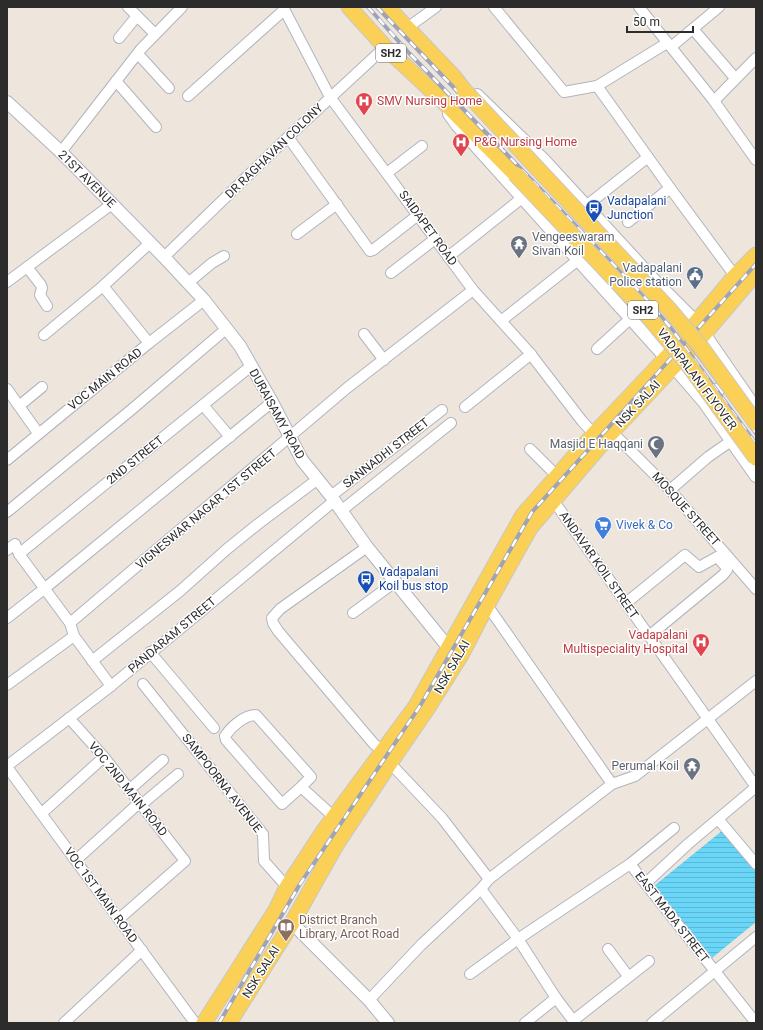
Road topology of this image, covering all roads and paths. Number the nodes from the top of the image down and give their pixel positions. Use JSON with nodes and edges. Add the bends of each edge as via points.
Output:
{"nodes":[{"id":1,"x":128,"y":7,"type":"edge"},
{"id":2,"x":182,"y":7,"type":"edge"},
{"id":3,"x":349,"y":7,"type":"edge"},
{"id":4,"x":387,"y":7,"type":"edge"},
{"id":5,"x":436,"y":7,"type":"edge"},
{"id":6,"x":494,"y":7,"type":"edge"},
{"id":7,"x":639,"y":7,"type":"edge"},
{"id":8,"x":720,"y":7,"type":"edge"},
{"id":9,"x":284,"y":8,"type":"edge"},
{"id":10,"x":137,"y":16,"type":"junction"},
{"id":11,"x":407,"y":28,"type":"junction"},
{"id":12,"x":694,"y":29,"type":"junction"},
{"id":13,"x":155,"y":34,"type":"junction"},
{"id":14,"x":119,"y":38,"type":"dead end"},
{"id":15,"x":669,"y":45,"type":"junction"},
{"id":16,"x":385,"y":47,"type":"junction"},
{"id":17,"x":138,"y":54,"type":"junction"},
{"id":18,"x":756,"y":58,"type":"edge"},
{"id":19,"x":454,"y":77,"type":"junction"},
{"id":20,"x":735,"y":78,"type":"junction"},
{"id":21,"x":116,"y":81,"type":"junction"},
{"id":22,"x":596,"y":86,"type":"junction"},
{"id":23,"x":169,"y":88,"type":"dead end"},
{"id":24,"x":436,"y":95,"type":"junction"},
{"id":25,"x":188,"y":96,"type":"dead end"},
{"id":26,"x":330,"y":97,"type":"junction"},
{"id":27,"x":714,"y":101,"type":"junction"},
{"id":28,"x":7,"y":102,"type":"edge"},
{"id":29,"x":156,"y":127,"type":"dead end"},
{"id":30,"x":288,"y":137,"type":"junction"},
{"id":31,"x":422,"y":146,"type":"dead end"},
{"id":32,"x":61,"y":152,"type":"junction"},
{"id":33,"x":648,"y":157,"type":"junction"},
{"id":34,"x":756,"y":160,"type":"edge"},
{"id":35,"x":387,"y":173,"type":"junction"},
{"id":36,"x":670,"y":188,"type":"junction"},
{"id":37,"x":522,"y":198,"type":"junction"},
{"id":38,"x":112,"y":204,"type":"junction"},
{"id":39,"x":336,"y":204,"type":"junction"},
{"id":40,"x":586,"y":206,"type":"junction"},
{"id":41,"x":418,"y":215,"type":"junction"},
{"id":42,"x":628,"y":222,"type":"dead end"},
{"id":43,"x":297,"y":234,"type":"dead end"},
{"id":44,"x":435,"y":239,"type":"junction"},
{"id":45,"x":150,"y":243,"type":"junction"},
{"id":46,"x":622,"y":245,"type":"junction"},
{"id":47,"x":756,"y":255,"type":"edge"},
{"id":48,"x":224,"y":256,"type":"dead end"},
{"id":49,"x":164,"y":257,"type":"junction"},
{"id":50,"x":448,"y":257,"type":"junction"},
{"id":51,"x":578,"y":260,"type":"junction"},
{"id":52,"x":27,"y":267,"type":"junction"},
{"id":53,"x":391,"y":273,"type":"dead end"},
{"id":54,"x":756,"y":273,"type":"edge"},
{"id":55,"x":591,"y":274,"type":"junction"},
{"id":56,"x":735,"y":276,"type":"junction"},
{"id":57,"x":7,"y":282,"type":"edge"},
{"id":58,"x":188,"y":283,"type":"junction"},
{"id":59,"x":103,"y":286,"type":"junction"},
{"id":60,"x":473,"y":290,"type":"junction"},
{"id":61,"x":204,"y":300,"type":"junction"},
{"id":62,"x":47,"y":306,"type":"dead end"},
{"id":63,"x":631,"y":318,"type":"junction"},
{"id":64,"x":501,"y":321,"type":"junction"},
{"id":65,"x":223,"y":324,"type":"junction"},
{"id":66,"x":700,"y":328,"type":"junction"},
{"id":67,"x":364,"y":334,"type":"dead end"},
{"id":68,"x":44,"y":335,"type":"dead end"},
{"id":69,"x":149,"y":343,"type":"junction"},
{"id":70,"x":597,"y":349,"type":"dead end"},
{"id":71,"x":531,"y":354,"type":"junction"},
{"id":72,"x":384,"y":360,"type":"junction"},
{"id":73,"x":670,"y":362,"type":"junction"},
{"id":74,"x":251,"y":366,"type":"junction"},
{"id":75,"x":735,"y":378,"type":"junction"},
{"id":76,"x":42,"y":386,"type":"dead end"},
{"id":77,"x":7,"y":389,"type":"edge"},
{"id":78,"x":703,"y":401,"type":"junction"},
{"id":79,"x":272,"y":402,"type":"junction"},
{"id":80,"x":203,"y":405,"type":"junction"},
{"id":81,"x":19,"y":406,"type":"junction"},
{"id":82,"x":465,"y":407,"type":"dead end"},
{"id":83,"x":756,"y":409,"type":"edge"},
{"id":84,"x":442,"y":410,"type":"dead end"},
{"id":85,"x":451,"y":423,"type":"dead end"},
{"id":86,"x":756,"y":423,"type":"edge"},
{"id":87,"x":612,"y":432,"type":"junction"},
{"id":88,"x":38,"y":434,"type":"junction"},
{"id":89,"x":594,"y":434,"type":"junction"},
{"id":90,"x":230,"y":437,"type":"junction"},
{"id":91,"x":290,"y":438,"type":"junction"},
{"id":92,"x":731,"y":441,"type":"junction"},
{"id":93,"x":530,"y":449,"type":"dead end"},
{"id":94,"x":756,"y":458,"type":"edge"},
{"id":95,"x":7,"y":460,"type":"edge"},
{"id":96,"x":557,"y":476,"type":"junction"},
{"id":97,"x":756,"y":476,"type":"edge"},
{"id":98,"x":318,"y":479,"type":"junction"},
{"id":99,"x":670,"y":490,"type":"junction"},
{"id":100,"x":553,"y":500,"type":"junction"},
{"id":101,"x":335,"y":503,"type":"junction"},
{"id":102,"x":7,"y":512,"type":"edge"},
{"id":103,"x":11,"y":547,"type":"edge"},
{"id":104,"x":367,"y":547,"type":"junction"},
{"id":105,"x":19,"y":554,"type":"junction"},
{"id":106,"x":395,"y":582,"type":"junction"},
{"id":107,"x":44,"y":589,"type":"junction"},
{"id":108,"x":756,"y":589,"type":"edge"},
{"id":109,"x":626,"y":603,"type":"junction"},
{"id":110,"x":487,"y":605,"type":"junction"},
{"id":111,"x":353,"y":613,"type":"dead end"},
{"id":112,"x":7,"y":618,"type":"edge"},
{"id":113,"x":70,"y":623,"type":"junction"},
{"id":114,"x":74,"y":636,"type":"junction"},
{"id":115,"x":649,"y":636,"type":"junction"},
{"id":116,"x":448,"y":647,"type":"junction"},
{"id":117,"x":150,"y":652,"type":"junction"},
{"id":118,"x":461,"y":655,"type":"junction"},
{"id":119,"x":92,"y":660,"type":"junction"},
{"id":120,"x":756,"y":681,"type":"edge"},
{"id":121,"x":143,"y":684,"type":"dead end"},
{"id":122,"x":7,"y":685,"type":"edge"},
{"id":123,"x":111,"y":686,"type":"junction"},
{"id":124,"x":69,"y":718,"type":"junction"},
{"id":125,"x":707,"y":720,"type":"junction"},
{"id":126,"x":214,"y":728,"type":"dead end"},
{"id":127,"x":104,"y":757,"type":"junction"},
{"id":128,"x":386,"y":757,"type":"junction"},
{"id":129,"x":162,"y":760,"type":"dead end"},
{"id":130,"x":7,"y":766,"type":"edge"},
{"id":131,"x":178,"y":774,"type":"dead end"},
{"id":132,"x":612,"y":784,"type":"junction"},
{"id":133,"x":301,"y":787,"type":"junction"},
{"id":134,"x":756,"y":787,"type":"edge"},
{"id":135,"x":129,"y":790,"type":"junction"},
{"id":136,"x":140,"y":804,"type":"junction"},
{"id":137,"x":42,"y":813,"type":"junction"},
{"id":138,"x":334,"y":817,"type":"junction"},
{"id":139,"x":718,"y":819,"type":"junction"},
{"id":140,"x":674,"y":828,"type":"dead end"},
{"id":141,"x":76,"y":860,"type":"junction"},
{"id":142,"x":630,"y":864,"type":"junction"},
{"id":143,"x":756,"y":864,"type":"edge"},
{"id":144,"x":299,"y":869,"type":"junction"},
{"id":145,"x":489,"y":879,"type":"junction"},
{"id":146,"x":316,"y":881,"type":"junction"},
{"id":147,"x":646,"y":883,"type":"junction"},
{"id":148,"x":287,"y":887,"type":"junction"},
{"id":149,"x":481,"y":889,"type":"junction"},
{"id":150,"x":119,"y":920,"type":"junction"},
{"id":151,"x":292,"y":923,"type":"junction"},
{"id":152,"x":756,"y":937,"type":"edge"},
{"id":153,"x":518,"y":939,"type":"junction"},
{"id":154,"x":608,"y":949,"type":"dead end"},
{"id":155,"x":142,"y":950,"type":"junction"},
{"id":156,"x":649,"y":961,"type":"dead end"},
{"id":157,"x":715,"y":971,"type":"junction"},
{"id":158,"x":470,"y":974,"type":"dead end"},
{"id":159,"x":628,"y":976,"type":"junction"},
{"id":160,"x":556,"y":998,"type":"junction"},
{"id":161,"x":369,"y":1000,"type":"junction"},
{"id":162,"x":658,"y":1021,"type":"edge"},
{"id":163,"x":574,"y":1022,"type":"edge"},
{"id":164,"x":756,"y":1022,"type":"edge"},
{"id":165,"x":64,"y":1023,"type":"edge"},
{"id":166,"x":195,"y":1023,"type":"edge"},
{"id":167,"x":204,"y":1023,"type":"edge"},
{"id":168,"x":229,"y":1023,"type":"edge"},
{"id":169,"x":388,"y":1023,"type":"edge"},
{"id":170,"x":525,"y":1023,"type":"edge"}],
"edges":[{"from":1,"to":10,"type":"street"},
{"from":2,"to":13,"type":"street"},
{"from":3,"to":16,"type":"main road","number":"SH2"},
{"from":4,"to":11,"type":"main road","number":"SH2"},
{"from":5,"to":11,"type":"street"},
{"from":6,"to":22,"type":"street","via":[[564,92]]},
{"from":7,"to":15,"type":"street"},
{"from":8,"to":12,"type":"street"},
{"from":9,"to":25,"type":"street"},
{"from":9,"to":26,"type":"street","name":"SAIDAPET ROAD"},
{"from":10,"to":13,"type":"street"},
{"from":10,"to":14,"type":"street"},
{"from":11,"to":19,"type":"main road","number":"SH2"},
{"from":12,"to":15,"type":"street"},
{"from":12,"to":20,"type":"street"},
{"from":13,"to":17,"type":"street"},
{"from":15,"to":22,"type":"street"},
{"from":15,"to":27,"type":"street"},
{"from":16,"to":24,"type":"main road","number":"SH2"},
{"from":16,"to":26,"type":"street","name":"DR RAGHAVAN COLONY"},
{"from":17,"to":21,"type":"street"},
{"from":17,"to":23,"type":"street"},
{"from":18,"to":20,"type":"street"},
{"from":19,"to":40,"type":"street","via":[[485,102]]},
{"from":19,"to":86,"type":"main road","name":"VADAPALANI FLYOVER","number":"SH2","bridge":true,"via":[[669,309],[701,347]]},
{"from":20,"to":27,"type":"street"},
{"from":21,"to":29,"type":"street"},
{"from":21,"to":32,"type":"street"},
{"from":22,"to":33,"type":"street"},
{"from":24,"to":37,"type":"street","via":[[457,125]]},
{"from":24,"to":94,"type":"main road","name":"VADAPALANI FLYOVER","number":"SH2","bridge":true,"via":[[638,304],[690,367]]},
{"from":26,"to":30,"type":"street","name":"DR RAGHAVAN COLONY"},
{"from":26,"to":35,"type":"street","name":"SAIDAPET ROAD"},
{"from":27,"to":34,"type":"street"},
{"from":28,"to":32,"type":"street","name":"21ST AVENUE"},
{"from":30,"to":39,"type":"street"},
{"from":30,"to":49,"type":"street","name":"DR RAGHAVAN COLONY"},
{"from":31,"to":35,"type":"street"},
{"from":32,"to":38,"type":"street","name":"21ST AVENUE"},
{"from":33,"to":36,"type":"street"},
{"from":33,"to":40,"type":"street"},
{"from":35,"to":41,"type":"street","name":"SAIDAPET ROAD"},
{"from":36,"to":42,"type":"street"},
{"from":36,"to":56,"type":"street"},
{"from":37,"to":50,"type":"street"},
{"from":37,"to":51,"type":"street"},
{"from":38,"to":45,"type":"street","name":"21ST AVENUE"},
{"from":38,"to":52,"type":"street"},
{"from":39,"to":41,"type":"street","via":[[370,251]]},
{"from":39,"to":43,"type":"street"},
{"from":40,"to":46,"type":"street"},
{"from":41,"to":44,"type":"street","name":"SAIDAPET ROAD"},
{"from":44,"to":50,"type":"street","name":"SAIDAPET ROAD"},
{"from":44,"to":53,"type":"street"},
{"from":45,"to":49,"type":"street","name":"21ST AVENUE"},
{"from":45,"to":59,"type":"street"},
{"from":46,"to":55,"type":"street"},
{"from":46,"to":66,"type":"street"},
{"from":47,"to":56,"type":"main road"},
{"from":48,"to":58,"type":"street"},
{"from":49,"to":58,"type":"street","name":"DURAISAMY ROAD"},
{"from":50,"to":60,"type":"street","name":"SAIDAPET ROAD"},
{"from":51,"to":55,"type":"street"},
{"from":51,"to":64,"type":"street"},
{"from":52,"to":57,"type":"street"},
{"from":52,"to":62,"type":"street","via":[[41,285],[40,295]]},
{"from":54,"to":66,"type":"main road"},
{"from":55,"to":63,"type":"street"},
{"from":56,"to":66,"type":"main road"},
{"from":58,"to":61,"type":"street","name":"DURAISAMY ROAD"},
{"from":59,"to":68,"type":"street"},
{"from":59,"to":69,"type":"street"},
{"from":60,"to":64,"type":"street","name":"SAIDAPET ROAD"},
{"from":60,"to":72,"type":"street","name":"VIGNESWAR NAGAR 1ST STREET"},
{"from":61,"to":65,"type":"street","name":"DURAISAMY ROAD"},
{"from":61,"to":69,"type":"street","name":"VOC MAIN ROAD"},
{"from":63,"to":70,"type":"street"},
{"from":63,"to":73,"type":"street"},
{"from":64,"to":71,"type":"street","name":"SAIDAPET ROAD"},
{"from":65,"to":74,"type":"street","name":"DURAISAMY ROAD"},
{"from":65,"to":102,"type":"street","via":[[226,329]]},
{"from":66,"to":73,"type":"main road"},
{"from":66,"to":75,"type":"street"},
{"from":67,"to":72,"type":"street"},
{"from":69,"to":88,"type":"street","name":"VOC MAIN ROAD"},
{"from":71,"to":82,"type":"street"},
{"from":71,"to":89,"type":"street","name":"SAIDAPET ROAD"},
{"from":72,"to":91,"type":"street","name":"VIGNESWAR NAGAR 1ST STREET"},
{"from":73,"to":78,"type":"street"},
{"from":73,"to":87,"type":"main road","name":"NSK SALAI"},
{"from":73,"to":89,"type":"main road"},
{"from":74,"to":79,"type":"street","name":"DURAISAMY ROAD"},
{"from":74,"to":80,"type":"street","name":"2ND STREET"},
{"from":75,"to":78,"type":"street"},
{"from":75,"to":83,"type":"street"},
{"from":76,"to":81,"type":"street"},
{"from":77,"to":81,"type":"street"},
{"from":78,"to":92,"type":"street"},
{"from":79,"to":90,"type":"street"},
{"from":79,"to":91,"type":"street","name":"DURAISAMY ROAD"},
{"from":80,"to":90,"type":"street"},
{"from":80,"to":105,"type":"street","name":"2ND STREET"},
{"from":81,"to":88,"type":"street"},
{"from":84,"to":101,"type":"street","name":"SANNADHI STREET"},
{"from":85,"to":101,"type":"street"},
{"from":87,"to":99,"type":"street","name":"MOSQUE STREET"},
{"from":87,"to":100,"type":"main road","name":"NSK SALAI"},
{"from":88,"to":95,"type":"street","name":"VOC MAIN ROAD"},
{"from":89,"to":96,"type":"main road"},
{"from":90,"to":107,"type":"street"},
{"from":91,"to":98,"type":"street","name":"DURAISAMY ROAD","via":[[302,460]]},
{"from":91,"to":113,"type":"street","name":"VIGNESWAR NAGAR 1ST STREET"},
{"from":92,"to":97,"type":"street"},
{"from":92,"to":99,"type":"street"},
{"from":93,"to":96,"type":"street"},
{"from":96,"to":116,"type":"main road","via":[[523,515]]},
{"from":98,"to":101,"type":"street","name":"DURAISAMY ROAD"},
{"from":98,"to":119,"type":"street","via":[[258,524],[180,591]]},
{"from":99,"to":108,"type":"street","name":"MOSQUE STREET"},
{"from":100,"to":109,"type":"street","name":"ANDAVAR KOIL STREET"},
{"from":100,"to":110,"type":"main road","name":"NSK SALAI","via":[[530,528]]},
{"from":101,"to":104,"type":"street","name":"DURAISAMY ROAD"},
{"from":101,"to":117,"type":"street","name":"PANDARAM STREET"},
{"from":103,"to":105,"type":"street"},
{"from":104,"to":106,"type":"street","name":"DURAISAMY ROAD"},
{"from":104,"to":128,"type":"street","via":[[280,609],[272,618],[278,631]]},
{"from":105,"to":107,"type":"street"},
{"from":106,"to":111,"type":"street"},
{"from":106,"to":116,"type":"street","name":"DURAISAMY ROAD"},
{"from":107,"to":112,"type":"street"},
{"from":107,"to":113,"type":"street"},
{"from":109,"to":115,"type":"street","name":"ANDAVAR KOIL STREET"},
{"from":109,"to":115,"type":"street","via":[[685,555],[699,567],[717,556],[727,568],[723,576]]},
{"from":110,"to":118,"type":"main road","name":"NSK SALAI"},
{"from":110,"to":132,"type":"street"},
{"from":113,"to":114,"type":"street"},
{"from":114,"to":119,"type":"street"},
{"from":114,"to":122,"type":"street"},
{"from":115,"to":125,"type":"street","name":"ANDAVAR KOIL STREET"},
{"from":116,"to":118,"type":"street","name":"DURAISAMY ROAD"},
{"from":116,"to":128,"type":"main road"},
{"from":117,"to":123,"type":"street","name":"PANDARAM STREET"},
{"from":117,"to":126,"type":"street"},
{"from":118,"to":128,"type":"main road","name":"NSK SALAI","via":[[427,710]]},
{"from":119,"to":123,"type":"street"},
{"from":120,"to":125,"type":"street"},
{"from":121,"to":148,"type":"street","name":"SAMPOORNA AVENUE","via":[[263,834],[264,861]]},
{"from":123,"to":124,"type":"street","name":"PANDARAM STREET"},
{"from":124,"to":127,"type":"street","name":"VOC 2ND MAIN ROAD"},
{"from":124,"to":130,"type":"street","name":"PANDARAM STREET"},
{"from":125,"to":132,"type":"street","via":[[635,776]]},
{"from":125,"to":134,"type":"street","name":"ANDAVAR KOIL STREET"},
{"from":127,"to":135,"type":"street","name":"VOC 2ND MAIN ROAD"},
{"from":127,"to":137,"type":"street"},
{"from":128,"to":138,"type":"main road"},
{"from":128,"to":145,"type":"street","via":[[442,818]]},
{"from":128,"to":146,"type":"main road","name":"NSK SALAI"},
{"from":129,"to":135,"type":"street"},
{"from":130,"to":137,"type":"street","name":"VOC 1ST MAIN ROAD"},
{"from":131,"to":136,"type":"street"},
{"from":132,"to":145,"type":"street"},
{"from":133,"to":133,"type":"street","via":[[312,777],[256,714],[243,719],[229,731],[226,740],[282,804]]},
{"from":133,"to":138,"type":"street"},
{"from":134,"to":139,"type":"street"},
{"from":135,"to":136,"type":"street","name":"VOC 2ND MAIN ROAD"},
{"from":136,"to":141,"type":"street"},
{"from":136,"to":150,"type":"street","name":"VOC 2ND MAIN ROAD","via":[[185,861]]},
{"from":137,"to":141,"type":"street","name":"VOC 1ST MAIN ROAD"},
{"from":138,"to":144,"type":"main road"},
{"from":139,"to":143,"type":"street"},
{"from":139,"to":147,"type":"street"},
{"from":140,"to":142,"type":"street"},
{"from":141,"to":150,"type":"street","name":"VOC 1ST MAIN ROAD"},
{"from":142,"to":147,"type":"street","name":"EAST MADA STREET"},
{"from":142,"to":153,"type":"street"},
{"from":144,"to":146,"type":"main road"},
{"from":144,"to":148,"type":"main road"},
{"from":145,"to":149,"type":"street"},
{"from":146,"to":151,"type":"main road","name":"NSK SALAI"},
{"from":147,"to":157,"type":"street","name":"EAST MADA STREET"},
{"from":148,"to":167,"type":"main road","via":[[276,910]]},
{"from":149,"to":153,"type":"street"},
{"from":149,"to":161,"type":"street","via":[[421,945]]},
{"from":150,"to":155,"type":"street","name":"VOC 1ST MAIN ROAD"},
{"from":151,"to":161,"type":"street"},
{"from":151,"to":168,"type":"main road","name":"NSK SALAI"},
{"from":152,"to":157,"type":"street"},
{"from":153,"to":158,"type":"street"},
{"from":153,"to":160,"type":"street"},
{"from":154,"to":159,"type":"street"},
{"from":155,"to":165,"type":"street"},
{"from":155,"to":166,"type":"street","name":"VOC 1ST MAIN ROAD"},
{"from":156,"to":159,"type":"street"},
{"from":157,"to":162,"type":"street"},
{"from":157,"to":164,"type":"street","name":"EAST MADA STREET"},
{"from":159,"to":163,"type":"street"},
{"from":160,"to":163,"type":"street"},
{"from":160,"to":170,"type":"street"},
{"from":161,"to":169,"type":"street"}]}
